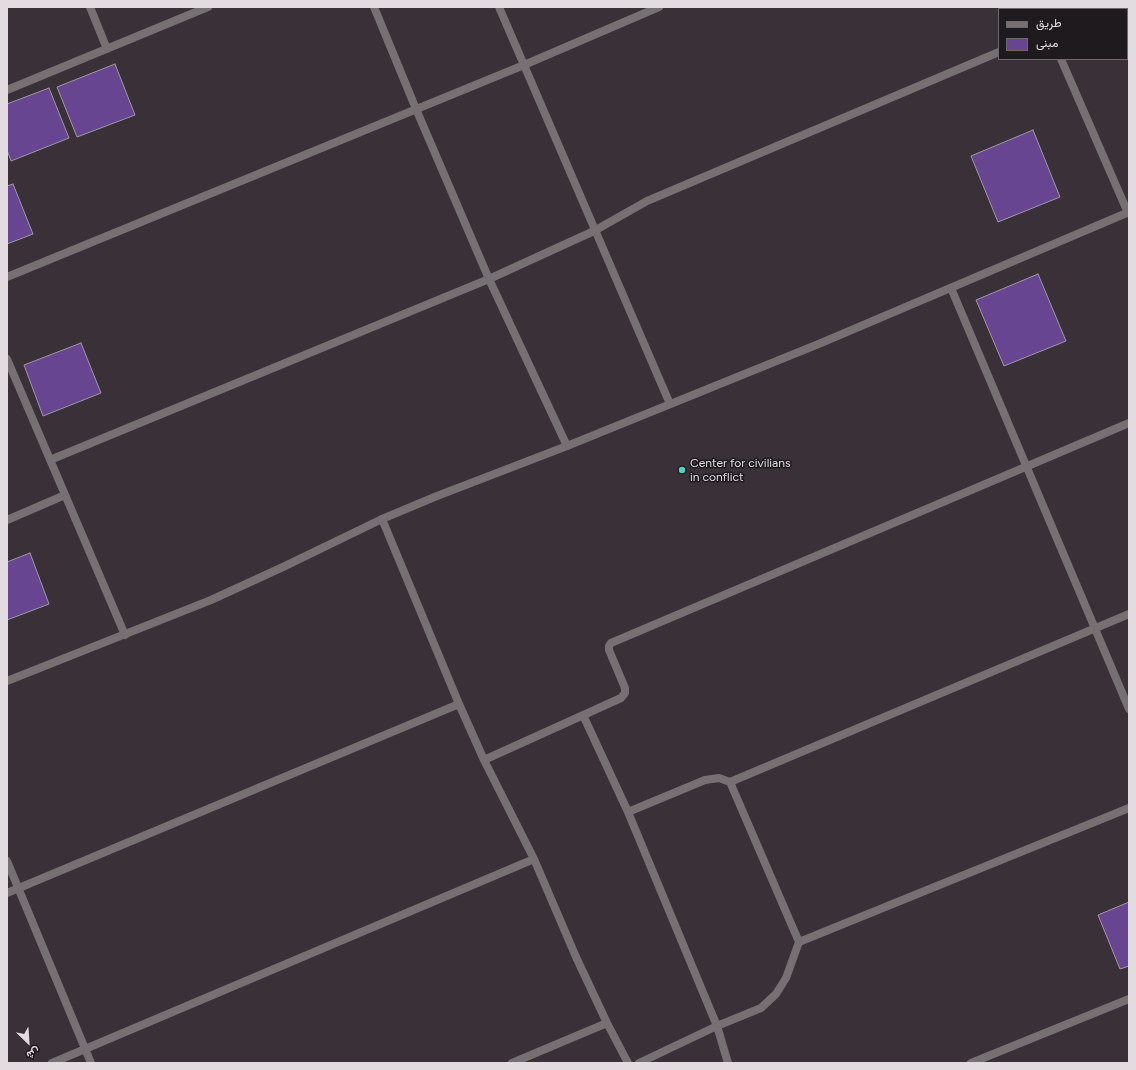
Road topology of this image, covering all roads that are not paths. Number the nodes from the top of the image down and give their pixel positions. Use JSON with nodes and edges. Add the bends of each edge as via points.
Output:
{"nodes":[{"id":1,"x":90,"y":7,"type":"edge"},
{"id":2,"x":208,"y":7,"type":"edge"},
{"id":3,"x":374,"y":7,"type":"edge"},
{"id":4,"x":499,"y":7,"type":"edge"},
{"id":5,"x":660,"y":7,"type":"edge"},
{"id":6,"x":107,"y":48,"type":"junction"},
{"id":7,"x":998,"y":52,"type":"edge"},
{"id":8,"x":1061,"y":60,"type":"edge"},
{"id":9,"x":524,"y":65,"type":"junction"},
{"id":10,"x":7,"y":90,"type":"edge"},
{"id":11,"x":416,"y":109,"type":"junction"},
{"id":12,"x":1128,"y":212,"type":"edge"},
{"id":13,"x":594,"y":231,"type":"junction"},
{"id":14,"x":7,"y":277,"type":"edge"},
{"id":15,"x":489,"y":279,"type":"junction"},
{"id":16,"x":951,"y":288,"type":"junction"},
{"id":17,"x":7,"y":359,"type":"edge"},
{"id":18,"x":670,"y":404,"type":"junction"},
{"id":19,"x":1129,"y":423,"type":"edge"},
{"id":20,"x":567,"y":446,"type":"junction"},
{"id":21,"x":50,"y":460,"type":"junction"},
{"id":22,"x":1026,"y":466,"type":"junction"},
{"id":23,"x":65,"y":495,"type":"junction"},
{"id":24,"x":382,"y":519,"type":"junction"},
{"id":25,"x":7,"y":520,"type":"edge"},
{"id":26,"x":1129,"y":614,"type":"edge"},
{"id":27,"x":1095,"y":628,"type":"junction"},
{"id":28,"x":125,"y":635,"type":"junction"},
{"id":29,"x":7,"y":681,"type":"edge"},
{"id":30,"x":458,"y":704,"type":"junction"},
{"id":31,"x":1129,"y":710,"type":"edge"},
{"id":32,"x":584,"y":715,"type":"junction"},
{"id":33,"x":484,"y":760,"type":"junction"},
{"id":34,"x":730,"y":782,"type":"junction"},
{"id":35,"x":1129,"y":808,"type":"edge"},
{"id":36,"x":628,"y":812,"type":"junction"},
{"id":37,"x":534,"y":859,"type":"junction"},
{"id":38,"x":7,"y":860,"type":"edge"},
{"id":39,"x":18,"y":888,"type":"junction"},
{"id":40,"x":7,"y":893,"type":"edge"},
{"id":41,"x":799,"y":942,"type":"junction"},
{"id":42,"x":1129,"y":999,"type":"edge"},
{"id":43,"x":607,"y":1022,"type":"junction"},
{"id":44,"x":717,"y":1026,"type":"junction"},
{"id":45,"x":85,"y":1049,"type":"junction"},
{"id":46,"x":52,"y":1063,"type":"edge"},
{"id":47,"x":91,"y":1063,"type":"edge"},
{"id":48,"x":512,"y":1063,"type":"edge"},
{"id":49,"x":628,"y":1063,"type":"edge"},
{"id":50,"x":639,"y":1063,"type":"edge"},
{"id":51,"x":728,"y":1063,"type":"edge"},
{"id":52,"x":971,"y":1063,"type":"edge"}],
"edges":[{"from":1,"to":6,"type":"street"},
{"from":2,"to":6,"type":"street"},
{"from":3,"to":11,"type":"street"},
{"from":4,"to":9,"type":"street"},
{"from":5,"to":9,"type":"street"},
{"from":6,"to":10,"type":"street"},
{"from":7,"to":13,"type":"street","via":[[647,201]]},
{"from":8,"to":12,"type":"street"},
{"from":9,"to":11,"type":"street"},
{"from":9,"to":13,"type":"street"},
{"from":11,"to":14,"type":"street"},
{"from":11,"to":15,"type":"street"},
{"from":12,"to":16,"type":"street"},
{"from":13,"to":15,"type":"street"},
{"from":13,"to":18,"type":"street"},
{"from":15,"to":20,"type":"street"},
{"from":15,"to":21,"type":"street"},
{"from":16,"to":18,"type":"street"},
{"from":16,"to":22,"type":"street"},
{"from":17,"to":21,"type":"street"},
{"from":18,"to":20,"type":"street"},
{"from":19,"to":22,"type":"street"},
{"from":20,"to":24,"type":"street"},
{"from":21,"to":23,"type":"street"},
{"from":22,"to":27,"type":"street"},
{"from":22,"to":32,"type":"street","via":[[611,643],[608,650],[625,693],[621,698]]},
{"from":23,"to":25,"type":"street"},
{"from":23,"to":28,"type":"street"},
{"from":24,"to":28,"type":"street","via":[[276,571]]},
{"from":24,"to":30,"type":"street"},
{"from":26,"to":27,"type":"street"},
{"from":27,"to":31,"type":"street"},
{"from":27,"to":34,"type":"street"},
{"from":28,"to":29,"type":"street"},
{"from":30,"to":33,"type":"street"},
{"from":30,"to":39,"type":"street"},
{"from":32,"to":33,"type":"street"},
{"from":32,"to":36,"type":"street"},
{"from":33,"to":37,"type":"street"},
{"from":34,"to":36,"type":"street","via":[[719,778],[705,780]]},
{"from":34,"to":41,"type":"street"},
{"from":35,"to":41,"type":"street"},
{"from":36,"to":44,"type":"street"},
{"from":37,"to":43,"type":"street"},
{"from":37,"to":45,"type":"street"},
{"from":38,"to":39,"type":"street"},
{"from":39,"to":40,"type":"street"},
{"from":39,"to":45,"type":"street"},
{"from":41,"to":44,"type":"street","via":[[786,978],[776,994],[761,1008]]},
{"from":42,"to":52,"type":"street"},
{"from":43,"to":48,"type":"street"},
{"from":43,"to":49,"type":"street"},
{"from":44,"to":50,"type":"street"},
{"from":44,"to":51,"type":"street"},
{"from":45,"to":46,"type":"street"},
{"from":45,"to":47,"type":"street"}]}
